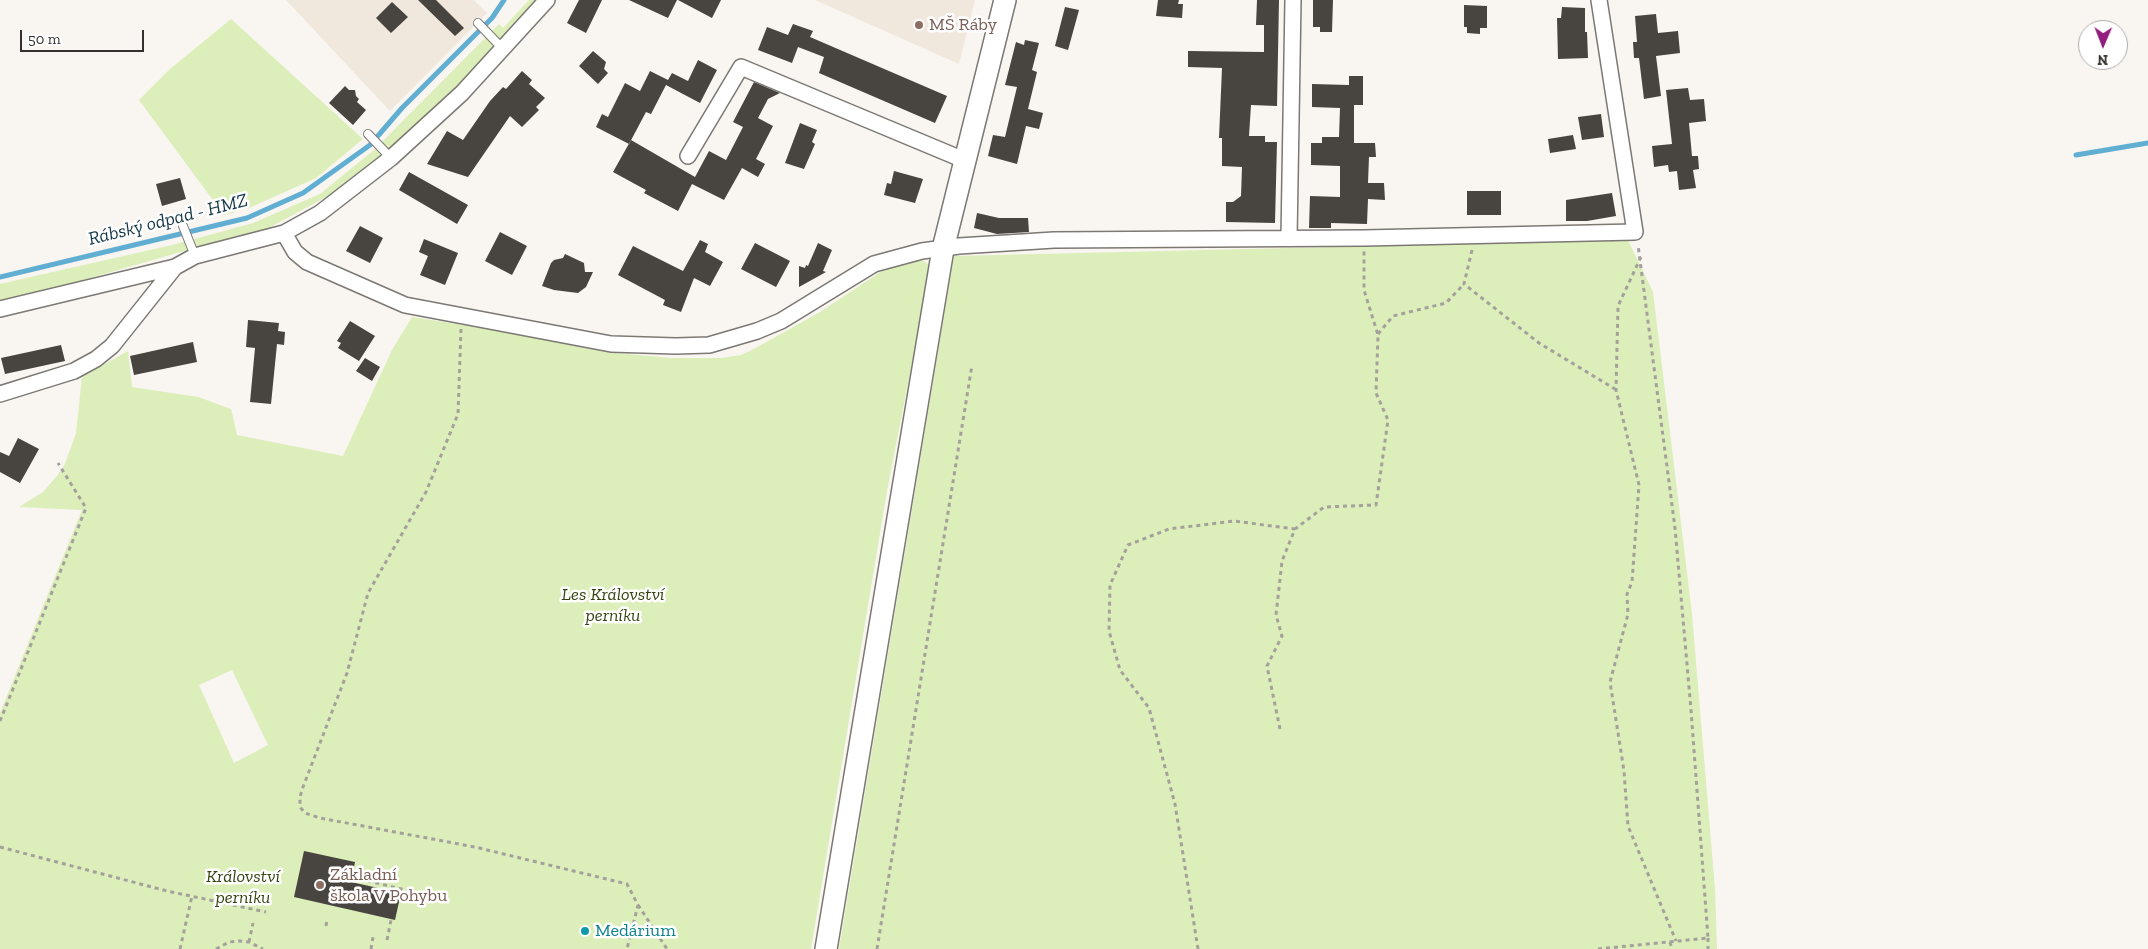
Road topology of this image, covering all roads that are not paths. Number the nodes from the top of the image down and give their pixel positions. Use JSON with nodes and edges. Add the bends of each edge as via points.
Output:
{"nodes":[{"id":1,"x":547,"y":0,"type":"edge"},
{"id":2,"x":1005,"y":0,"type":"edge"},
{"id":3,"x":1293,"y":0,"type":"edge"},
{"id":4,"x":1599,"y":0,"type":"edge"},
{"id":5,"x":478,"y":23,"type":"dead end"},
{"id":6,"x":503,"y":49,"type":"junction"},
{"id":7,"x":368,"y":134,"type":"dead end"},
{"id":8,"x":386,"y":153,"type":"junction"},
{"id":9,"x":688,"y":156,"type":"dead end"},
{"id":10,"x":964,"y":160,"type":"junction"},
{"id":11,"x":183,"y":226,"type":"dead end"},
{"id":12,"x":284,"y":233,"type":"junction"},
{"id":13,"x":1289,"y":238,"type":"junction"},
{"id":14,"x":192,"y":249,"type":"junction"},
{"id":15,"x":943,"y":249,"type":"junction"},
{"id":16,"x":175,"y":267,"type":"junction"},
{"id":17,"x":0,"y":309,"type":"edge"},
{"id":18,"x":0,"y":394,"type":"edge"},
{"id":19,"x":826,"y":949,"type":"edge"}],
"edges":[{"from":1,"to":6,"type":"street"},
{"from":2,"to":10,"type":"street"},
{"from":3,"to":13,"type":"street"},
{"from":4,"to":13,"type":"street","via":[[1636,232]]},
{"from":5,"to":6,"type":"lane"},
{"from":6,"to":8,"type":"street","via":[[462,93]]},
{"from":7,"to":8,"type":"lane"},
{"from":8,"to":12,"type":"street","via":[[320,214]]},
{"from":9,"to":10,"type":"street","via":[[741,67]]},
{"from":10,"to":15,"type":"street"},
{"from":11,"to":14,"type":"lane"},
{"from":12,"to":14,"type":"street"},
{"from":12,"to":15,"type":"street","via":[[295,252],[307,262],[405,305],[611,344],[676,346],[709,345],[757,331],[780,321],[874,264],[922,251]]},
{"from":13,"to":15,"type":"street","via":[[1054,240]]},
{"from":14,"to":16,"type":"street"},
{"from":15,"to":19,"type":"street"},
{"from":16,"to":17,"type":"street"},
{"from":16,"to":18,"type":"street","via":[[112,346],[96,359],[74,371]]}]}
